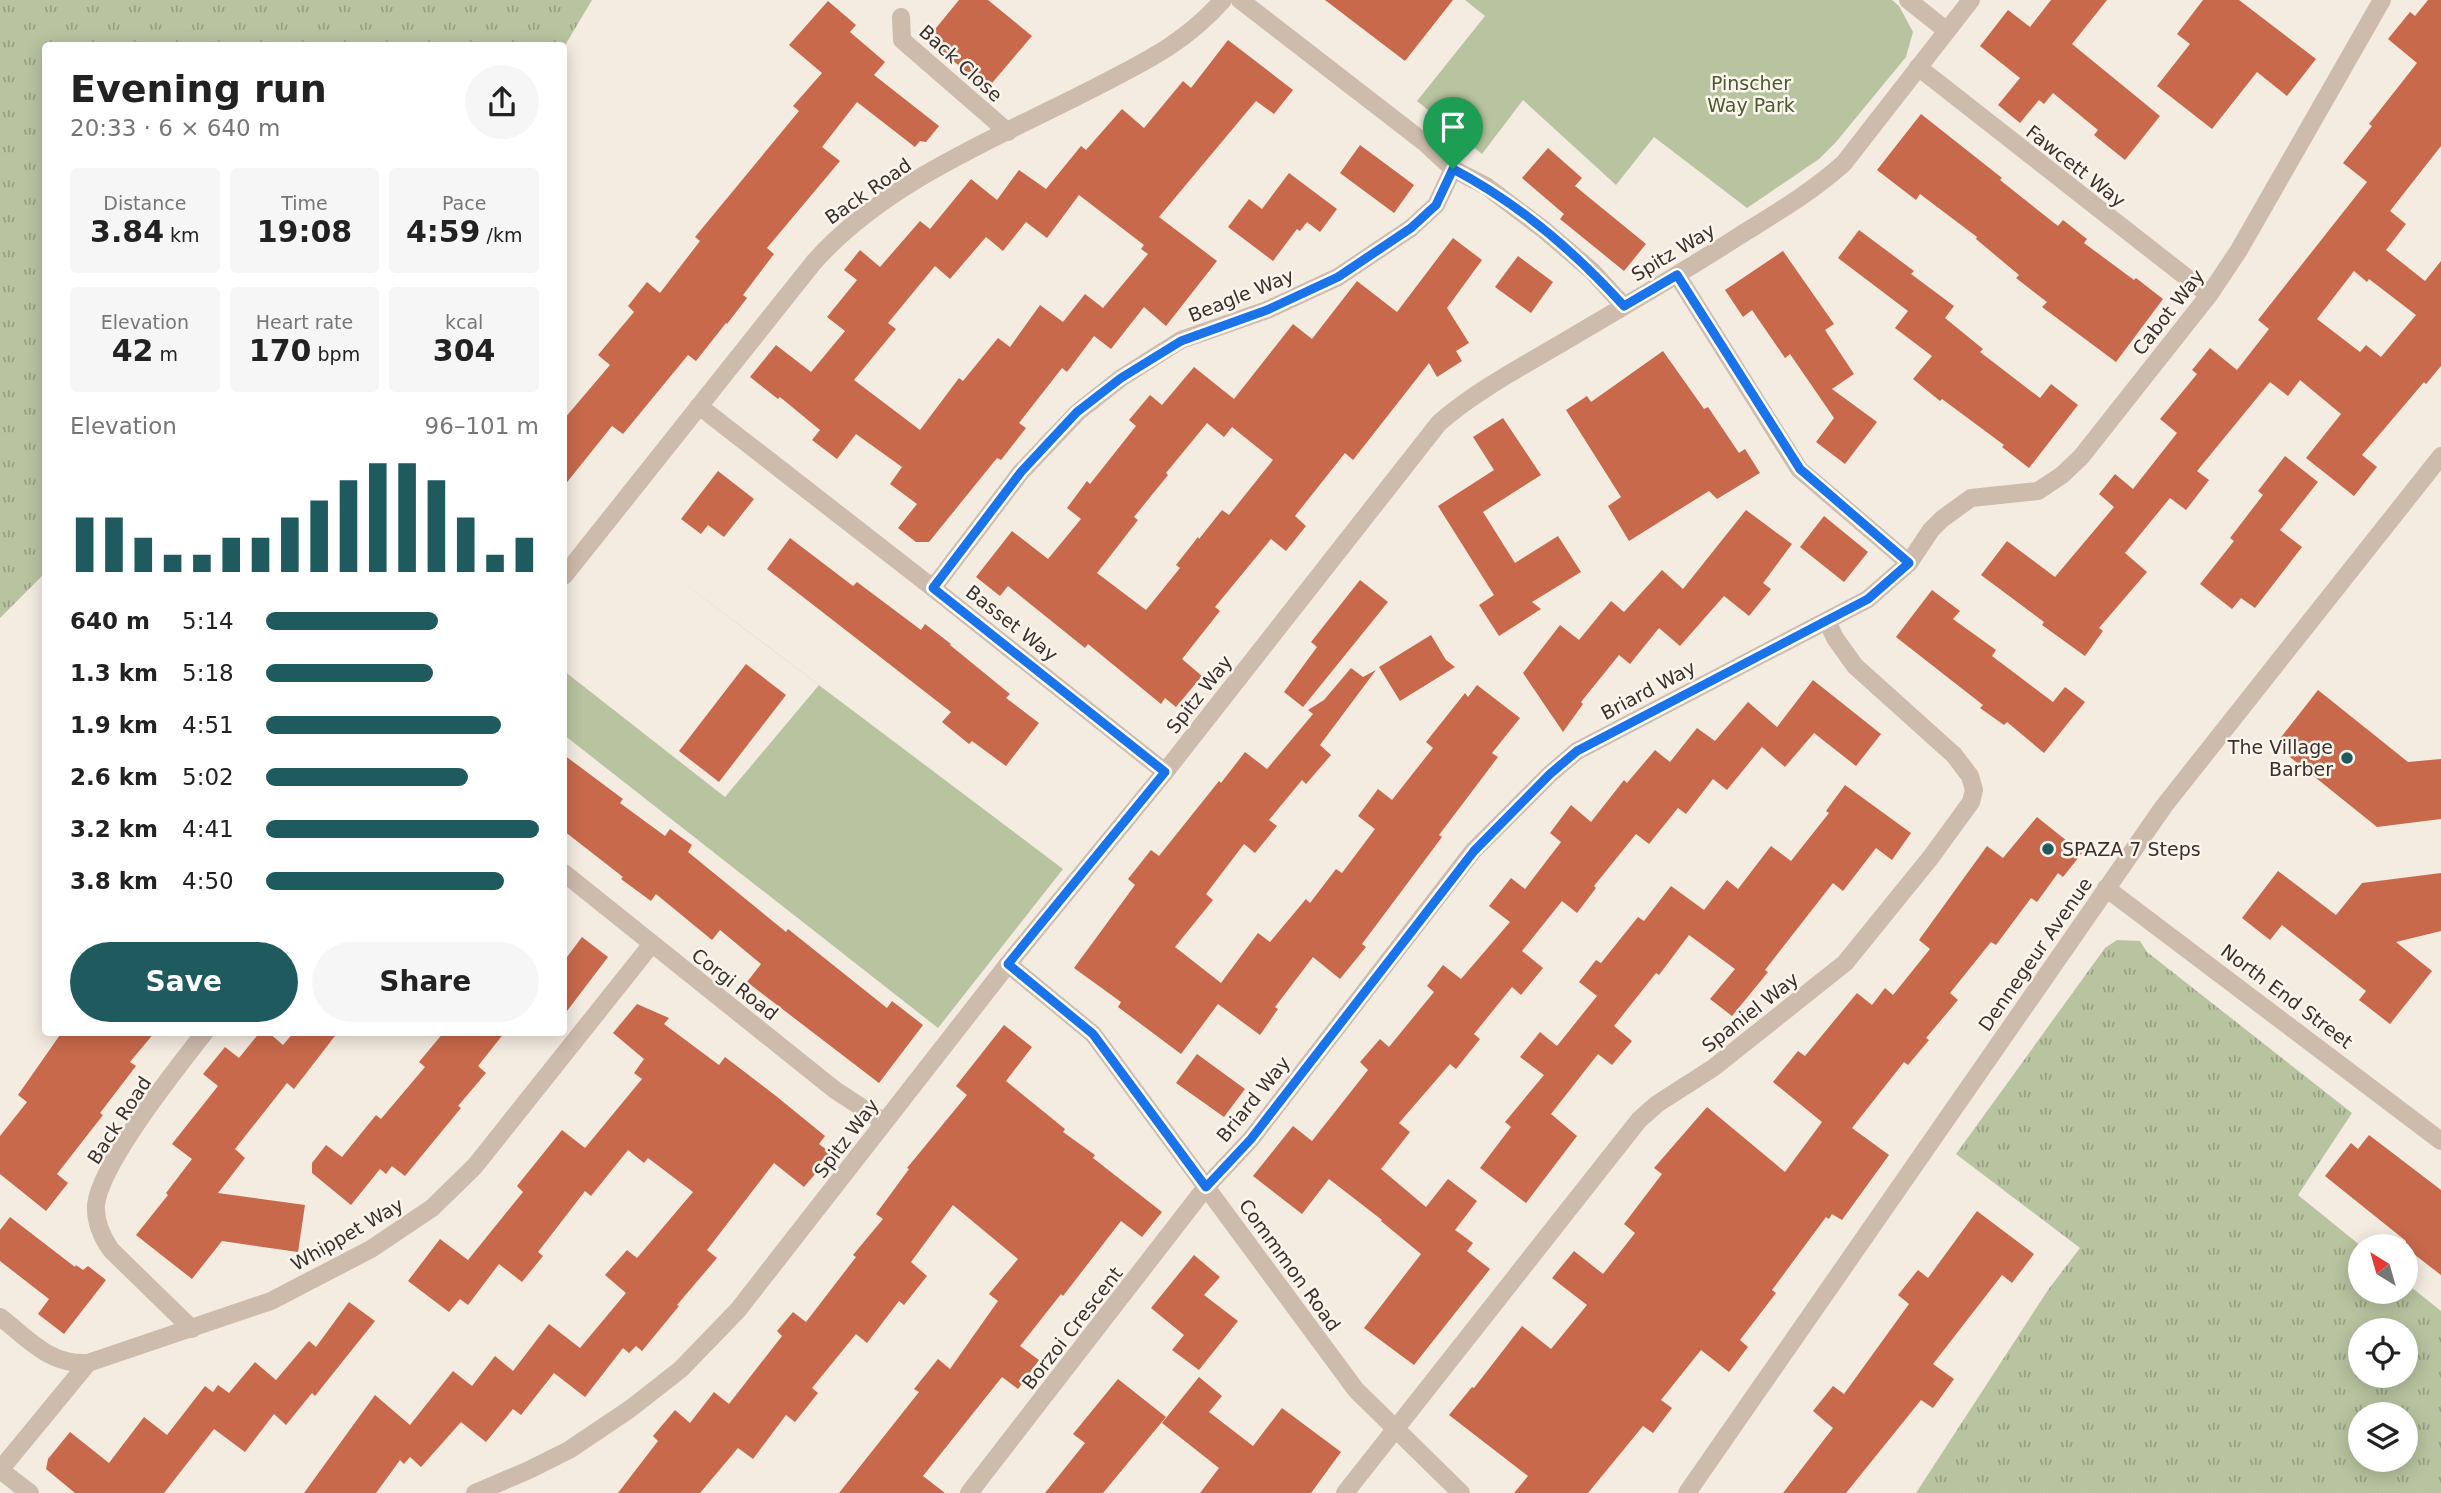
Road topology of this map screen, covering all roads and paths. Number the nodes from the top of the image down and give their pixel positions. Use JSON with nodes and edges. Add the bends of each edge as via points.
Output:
{"nodes":[{"id":1,"x":1223,"y":0,"type":"edge"},
{"id":2,"x":1240,"y":0,"type":"edge"},
{"id":3,"x":1908,"y":0,"type":"edge"},
{"id":4,"x":1971,"y":0,"type":"edge"},
{"id":5,"x":2382,"y":0,"type":"edge"},
{"id":6,"x":901,"y":18,"type":"dead end"},
{"id":7,"x":1947,"y":31,"type":"junction"},
{"id":8,"x":1918,"y":67,"type":"junction"},
{"id":9,"x":1008,"y":132,"type":"junction"},
{"id":10,"x":1453,"y":169,"type":"junction"},
{"id":11,"x":1677,"y":275,"type":"junction"},
{"id":12,"x":2209,"y":295,"type":"junction"},
{"id":13,"x":1624,"y":306,"type":"junction"},
{"id":14,"x":699,"y":406,"type":"junction"},
{"id":15,"x":2441,"y":456,"type":"edge"},
{"id":16,"x":1909,"y":563,"type":"junction"},
{"id":17,"x":567,"y":572,"type":"edge"},
{"id":18,"x":933,"y":588,"type":"junction"},
{"id":19,"x":1827,"y":621,"type":"junction"},
{"id":20,"x":1165,"y":772,"type":"junction"},
{"id":21,"x":567,"y":875,"type":"edge"},
{"id":22,"x":2106,"y":888,"type":"junction"},
{"id":23,"x":651,"y":945,"type":"junction"},
{"id":24,"x":1008,"y":964,"type":"junction"},
{"id":25,"x":202,"y":1036,"type":"edge"},
{"id":26,"x":884,"y":1122,"type":"junction"},
{"id":27,"x":2441,"y":1140,"type":"edge"},
{"id":28,"x":1206,"y":1187,"type":"junction"},
{"id":29,"x":0,"y":1317,"type":"edge"},
{"id":30,"x":192,"y":1329,"type":"junction"},
{"id":31,"x":88,"y":1363,"type":"junction"},
{"id":32,"x":1395,"y":1430,"type":"junction"},
{"id":33,"x":0,"y":1470,"type":"edge"},
{"id":34,"x":30,"y":1493,"type":"edge"},
{"id":35,"x":475,"y":1493,"type":"edge"},
{"id":36,"x":969,"y":1493,"type":"edge"},
{"id":37,"x":1345,"y":1493,"type":"edge"},
{"id":38,"x":1461,"y":1493,"type":"edge"},
{"id":39,"x":1687,"y":1493,"type":"edge"}],
"edges":[{"from":1,"to":9,"type":"street","name":"Back Road","via":[[1168,49]]},
{"from":2,"to":10,"type":"street"},
{"from":3,"to":7,"type":"street"},
{"from":4,"to":7,"type":"street","name":"Spitz Way"},
{"from":5,"to":12,"type":"street","name":"Cabot Way"},
{"from":6,"to":9,"type":"street","name":"Back Close","via":[[902,40]]},
{"from":7,"to":8,"type":"street","name":"Spitz Way"},
{"from":8,"to":11,"type":"street","name":"Spitz Way","via":[[1844,163],[1826,179]]},
{"from":8,"to":12,"type":"street","name":"Fawcett Way"},
{"from":9,"to":14,"type":"street","name":"Back Road","via":[[950,160],[836,237]]},
{"from":10,"to":13,"type":"street","via":[[1486,186],[1543,229]]},
{"from":10,"to":18,"type":"street","name":"Beagle Way","via":[[1436,205],[1411,228],[1338,277],[1267,310],[1181,341],[1077,412],[1021,472]]},
{"from":11,"to":13,"type":"street","name":"Spitz Way"},
{"from":11,"to":16,"type":"street","via":[[1800,469]]},
{"from":12,"to":16,"type":"street","name":"Cabot Way","via":[[2062,475],[2038,491],[1971,498],[1931,530]]},
{"from":13,"to":20,"type":"street","name":"Spitz Way","via":[[1517,369],[1439,423]]},
{"from":14,"to":17,"type":"street","name":"Back Road"},
{"from":14,"to":18,"type":"street","name":"Basset Way"},
{"from":15,"to":22,"type":"street","name":"Dennegeur Avenue","via":[[2164,806]]},
{"from":16,"to":19,"type":"street","name":"Briard Way","via":[[1868,599]]},
{"from":18,"to":20,"type":"street","name":"Basset Way"},
{"from":19,"to":28,"type":"street","name":"Briard Way","via":[[1577,751],[1550,774],[1474,851],[1251,1139]]},
{"from":19,"to":32,"type":"street","name":"Spaniel Way","via":[[1855,666],[1954,755],[1970,776],[1971,802],[1845,963],[1639,1120]]},
{"from":20,"to":24,"type":"street","name":"Spitz Way"},
{"from":21,"to":23,"type":"street","name":"Corgi Road"},
{"from":22,"to":27,"type":"street","name":"North End Street"},
{"from":22,"to":39,"type":"street","name":"Dennegeur Avenue"},
{"from":23,"to":26,"type":"street","name":"Corgi Road","via":[[835,1090]]},
{"from":23,"to":30,"type":"street","name":"Whippet Way","via":[[475,1166],[432,1208],[371,1249],[271,1301]]},
{"from":24,"to":26,"type":"street","name":"Spitz Way"},
{"from":24,"to":28,"type":"street","name":"Commmon Road","via":[[1093,1034]]},
{"from":25,"to":30,"type":"street","name":"Back Road","via":[[118,1154],[96,1208],[111,1250]]},
{"from":26,"to":35,"type":"street","name":"Spitz Way","via":[[738,1310],[681,1369],[569,1450]]},
{"from":28,"to":32,"type":"street","name":"Commmon Road","via":[[1356,1390]]},
{"from":28,"to":36,"type":"street","name":"Borzoi Crescent"},
{"from":29,"to":31,"type":"street","via":[[52,1358]]},
{"from":30,"to":31,"type":"street","name":"Whippet Way"},
{"from":31,"to":33,"type":"street"},
{"from":32,"to":37,"type":"street"},
{"from":32,"to":38,"type":"street","name":"Commmon Road"},
{"from":33,"to":34,"type":"street"}]}
